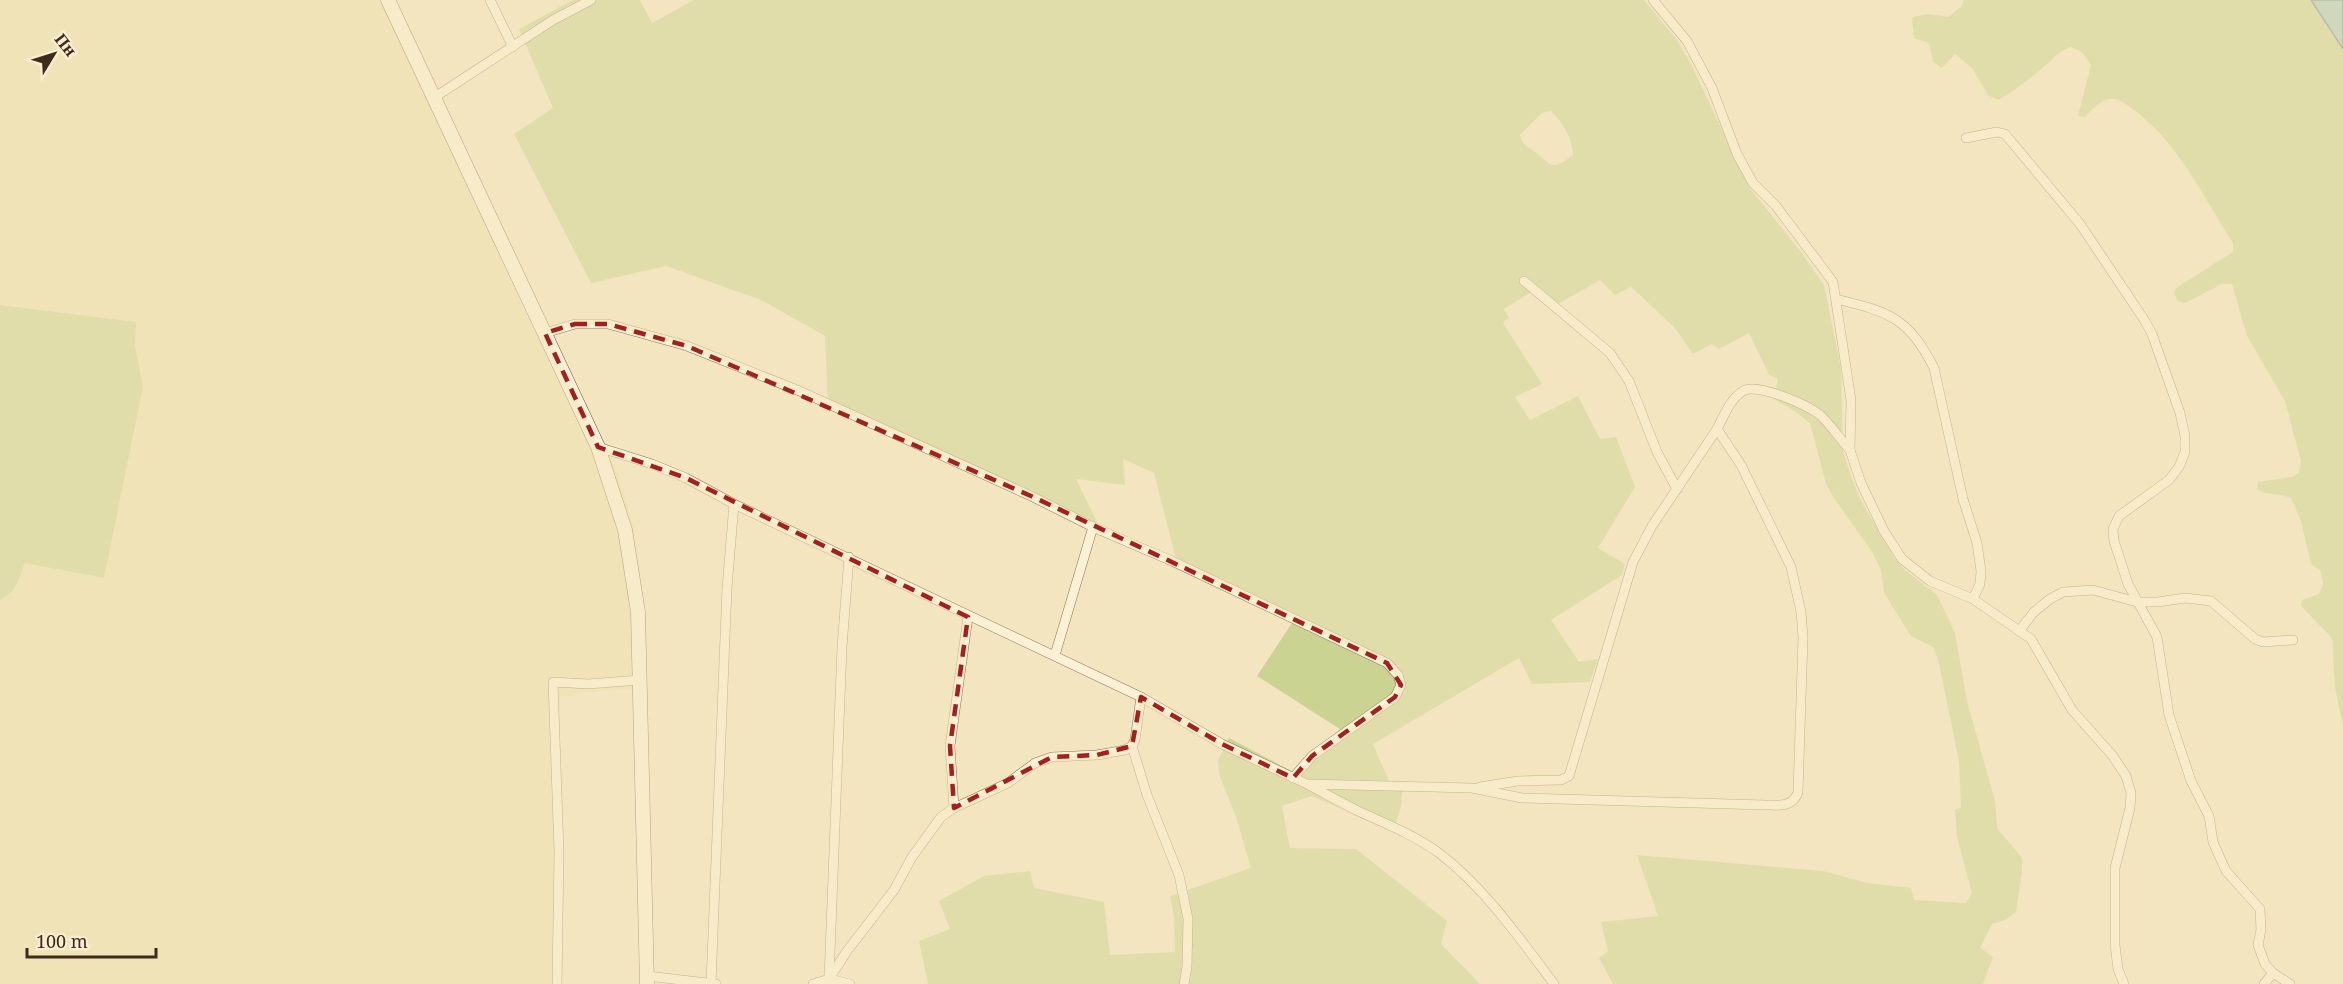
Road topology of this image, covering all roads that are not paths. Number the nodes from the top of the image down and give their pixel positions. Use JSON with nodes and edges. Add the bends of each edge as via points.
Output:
{"nodes":[{"id":1,"x":388,"y":0,"type":"edge"},
{"id":2,"x":490,"y":0,"type":"edge"},
{"id":3,"x":591,"y":0,"type":"edge"},
{"id":4,"x":1653,"y":0,"type":"edge"},
{"id":5,"x":513,"y":47,"type":"junction"},
{"id":6,"x":435,"y":97,"type":"junction"},
{"id":7,"x":1966,"y":138,"type":"dead end"},
{"id":8,"x":1524,"y":281,"type":"dead end"},
{"id":9,"x":1836,"y":299,"type":"junction"},
{"id":10,"x":545,"y":333,"type":"junction"},
{"id":11,"x":1717,"y":429,"type":"junction"},
{"id":12,"x":598,"y":447,"type":"junction"},
{"id":13,"x":1850,"y":450,"type":"junction"},
{"id":14,"x":1677,"y":489,"type":"junction"},
{"id":15,"x":734,"y":504,"type":"junction"},
{"id":16,"x":1093,"y":526,"type":"junction"},
{"id":17,"x":849,"y":557,"type":"junction"},
{"id":18,"x":1973,"y":599,"type":"junction"},
{"id":19,"x":2137,"y":602,"type":"junction"},
{"id":20,"x":968,"y":616,"type":"junction"},
{"id":21,"x":2019,"y":631,"type":"junction"},
{"id":22,"x":2293,"y":640,"type":"dead end"},
{"id":23,"x":1055,"y":655,"type":"junction"},
{"id":24,"x":640,"y":680,"type":"junction"},
{"id":25,"x":1141,"y":697,"type":"junction"},
{"id":26,"x":1132,"y":746,"type":"junction"},
{"id":27,"x":1293,"y":778,"type":"junction"},
{"id":28,"x":1307,"y":784,"type":"junction"},
{"id":29,"x":1472,"y":788,"type":"junction"},
{"id":30,"x":954,"y":808,"type":"junction"},
{"id":31,"x":2273,"y":973,"type":"junction"},
{"id":32,"x":829,"y":979,"type":"junction"},
{"id":33,"x":647,"y":980,"type":"edge"},
{"id":34,"x":557,"y":984,"type":"edge"},
{"id":35,"x":713,"y":984,"type":"edge"},
{"id":36,"x":813,"y":984,"type":"edge"},
{"id":37,"x":850,"y":984,"type":"edge"},
{"id":38,"x":1184,"y":984,"type":"edge"},
{"id":39,"x":1554,"y":984,"type":"edge"},
{"id":40,"x":2124,"y":984,"type":"edge"},
{"id":41,"x":2264,"y":984,"type":"edge"},
{"id":42,"x":2290,"y":984,"type":"edge"}],
"edges":[{"from":1,"to":6,"type":"main road"},
{"from":2,"to":5,"type":"street"},
{"from":3,"to":5,"type":"street"},
{"from":4,"to":9,"type":"street","via":[[1687,40],[1753,183],[1812,251],[1833,282]]},
{"from":5,"to":6,"type":"street"},
{"from":6,"to":10,"type":"main road"},
{"from":7,"to":19,"type":"street","via":[[2005,134],[2080,224],[2152,334],[2181,413],[2185,453],[2169,480],[2119,516],[2113,529],[2120,564]]},
{"from":8,"to":14,"type":"street","via":[[1615,359],[1629,381],[1657,452]]},
{"from":9,"to":13,"type":"street","via":[[1851,400]]},
{"from":9,"to":18,"type":"street","via":[[1880,310],[1906,326],[1934,368],[1963,500],[1977,543],[1981,571]]},
{"from":10,"to":12,"type":"main road"},
{"from":10,"to":16,"type":"street","via":[[575,324],[608,324],[687,346],[801,392]]},
{"from":11,"to":13,"type":"street","via":[[1731,403],[1744,390],[1770,392],[1820,414]]},
{"from":11,"to":14,"type":"street"},
{"from":11,"to":29,"type":"street","via":[[1741,465],[1797,585],[1803,637],[1797,798],[1790,804],[1765,805],[1522,798]]},
{"from":12,"to":15,"type":"street","via":[[686,478]]},
{"from":12,"to":24,"type":"main road","via":[[629,548],[638,612]]},
{"from":13,"to":18,"type":"street","via":[[1884,531],[1902,559],[1930,581]]},
{"from":14,"to":29,"type":"street","via":[[1633,562],[1569,776]]},
{"from":15,"to":17,"type":"street"},
{"from":15,"to":35,"type":"street","via":[[727,588]]},
{"from":16,"to":23,"type":"street"},
{"from":16,"to":27,"type":"street","via":[[1387,663],[1398,675],[1401,685],[1395,697],[1312,756]]},
{"from":17,"to":20,"type":"street"},
{"from":17,"to":32,"type":"street"},
{"from":18,"to":21,"type":"street"},
{"from":19,"to":21,"type":"street","via":[[2093,590],[2063,592],[2034,612]]},
{"from":19,"to":22,"type":"street","via":[[2186,598],[2211,601],[2255,639]]},
{"from":19,"to":31,"type":"street","via":[[2157,638],[2169,715],[2191,781],[2209,816],[2213,842],[2226,871],[2260,909],[2258,945],[2261,957]]},
{"from":20,"to":23,"type":"street"},
{"from":20,"to":30,"type":"street","via":[[950,746]]},
{"from":21,"to":40,"type":"street","via":[[2031,639],[2072,710],[2126,776],[2130,808],[2115,868],[2115,945]]},
{"from":23,"to":25,"type":"street"},
{"from":24,"to":33,"type":"main road"},
{"from":24,"to":34,"type":"street","via":[[553,682],[559,852]]},
{"from":25,"to":26,"type":"street"},
{"from":25,"to":27,"type":"street","via":[[1221,744]]},
{"from":26,"to":30,"type":"street","via":[[1097,755],[1052,757]]},
{"from":26,"to":38,"type":"street","via":[[1179,875],[1188,919]]},
{"from":27,"to":28,"type":"street"},
{"from":28,"to":29,"type":"street"},
{"from":28,"to":39,"type":"street","via":[[1440,853],[1510,925]]},
{"from":30,"to":32,"type":"street","via":[[932,828],[894,890]]},
{"from":31,"to":41,"type":"street"},
{"from":31,"to":42,"type":"street"},
{"from":32,"to":36,"type":"street"},
{"from":32,"to":37,"type":"street"},
{"from":33,"to":35,"type":"street"}]}
